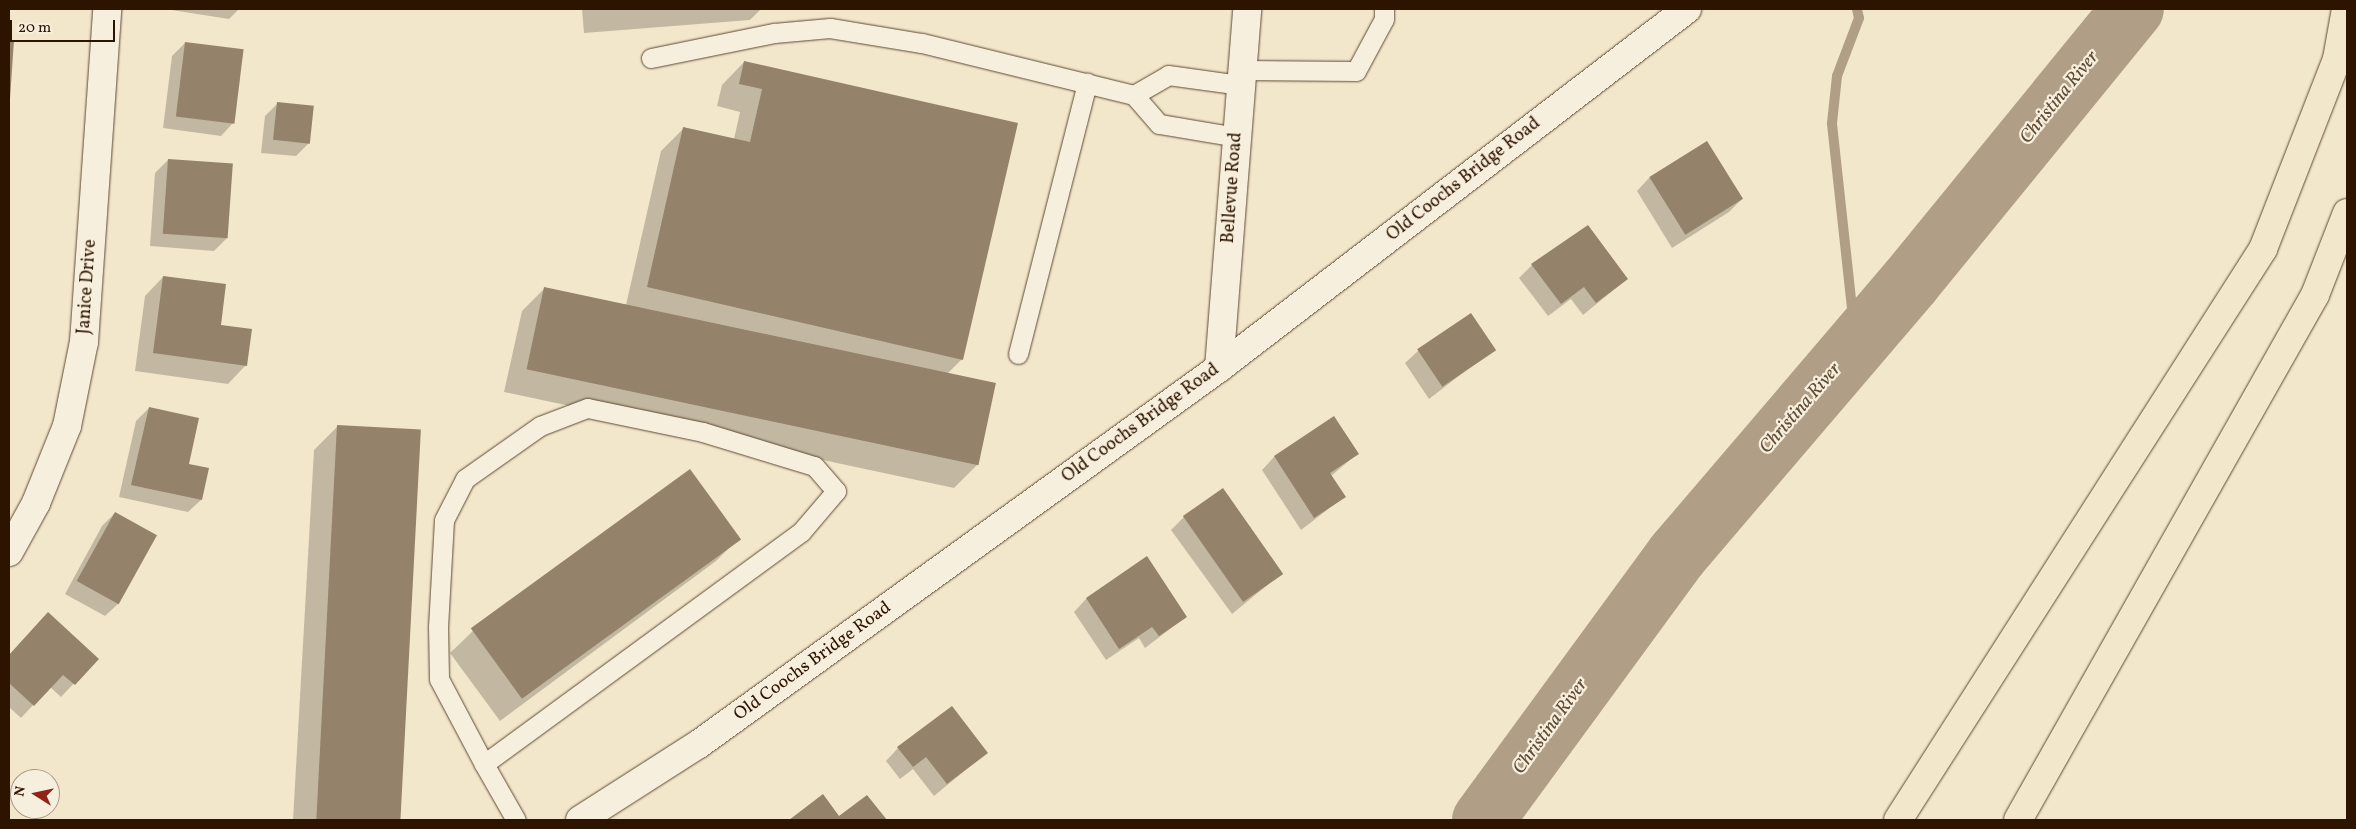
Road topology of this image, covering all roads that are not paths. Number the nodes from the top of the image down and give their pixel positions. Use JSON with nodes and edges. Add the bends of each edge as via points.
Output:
{"nodes":[{"id":1,"x":107,"y":9,"type":"edge"},
{"id":2,"x":1246,"y":9,"type":"edge"},
{"id":3,"x":1384,"y":9,"type":"edge"},
{"id":4,"x":1687,"y":9,"type":"edge"},
{"id":5,"x":2346,"y":9,"type":"edge"},
{"id":6,"x":650,"y":58,"type":"dead end"},
{"id":7,"x":1242,"y":77,"type":"junction"},
{"id":8,"x":1087,"y":83,"type":"junction"},
{"id":9,"x":1134,"y":95,"type":"junction"},
{"id":10,"x":1237,"y":137,"type":"junction"},
{"id":11,"x":2347,"y":213,"type":"edge"},
{"id":12,"x":1018,"y":354,"type":"dead end"},
{"id":13,"x":1220,"y":368,"type":"junction"},
{"id":14,"x":9,"y":552,"type":"edge"},
{"id":15,"x":484,"y":764,"type":"junction"},
{"id":16,"x":516,"y":820,"type":"edge"},
{"id":17,"x":580,"y":820,"type":"edge"},
{"id":18,"x":1898,"y":820,"type":"edge"},
{"id":19,"x":2018,"y":820,"type":"edge"}],
"edges":[{"from":1,"to":14,"type":"street","name":"Janice Drive","via":[[84,342],[67,426],[36,503]]},
{"from":2,"to":7,"type":"street","name":"Bellevue Road"},
{"from":3,"to":7,"type":"lane","via":[[1384,19],[1356,71]]},
{"from":4,"to":13,"type":"street","name":"Old Coochs Bridge Road"},
{"from":5,"to":18,"type":"highway","via":[[2337,59],[2263,249]]},
{"from":6,"to":8,"type":"lane","via":[[774,33],[830,28],[922,43]]},
{"from":7,"to":9,"type":"lane","via":[[1168,75]]},
{"from":7,"to":10,"type":"street","name":"Bellevue Road"},
{"from":8,"to":9,"type":"lane"},
{"from":8,"to":12,"type":"lane"},
{"from":9,"to":10,"type":"lane","via":[[1159,124]]},
{"from":10,"to":13,"type":"street","name":"Bellevue Road"},
{"from":11,"to":19,"type":"highway","via":[[2315,295]]},
{"from":13,"to":17,"type":"street","name":"Old Coochs Bridge Road","via":[[699,744]]},
{"from":15,"to":15,"type":"lane","via":[[440,680],[438,626],[444,520],[465,479],[540,426],[586,408],[703,432],[814,466],[836,492],[801,532]]},
{"from":15,"to":16,"type":"lane"}]}
